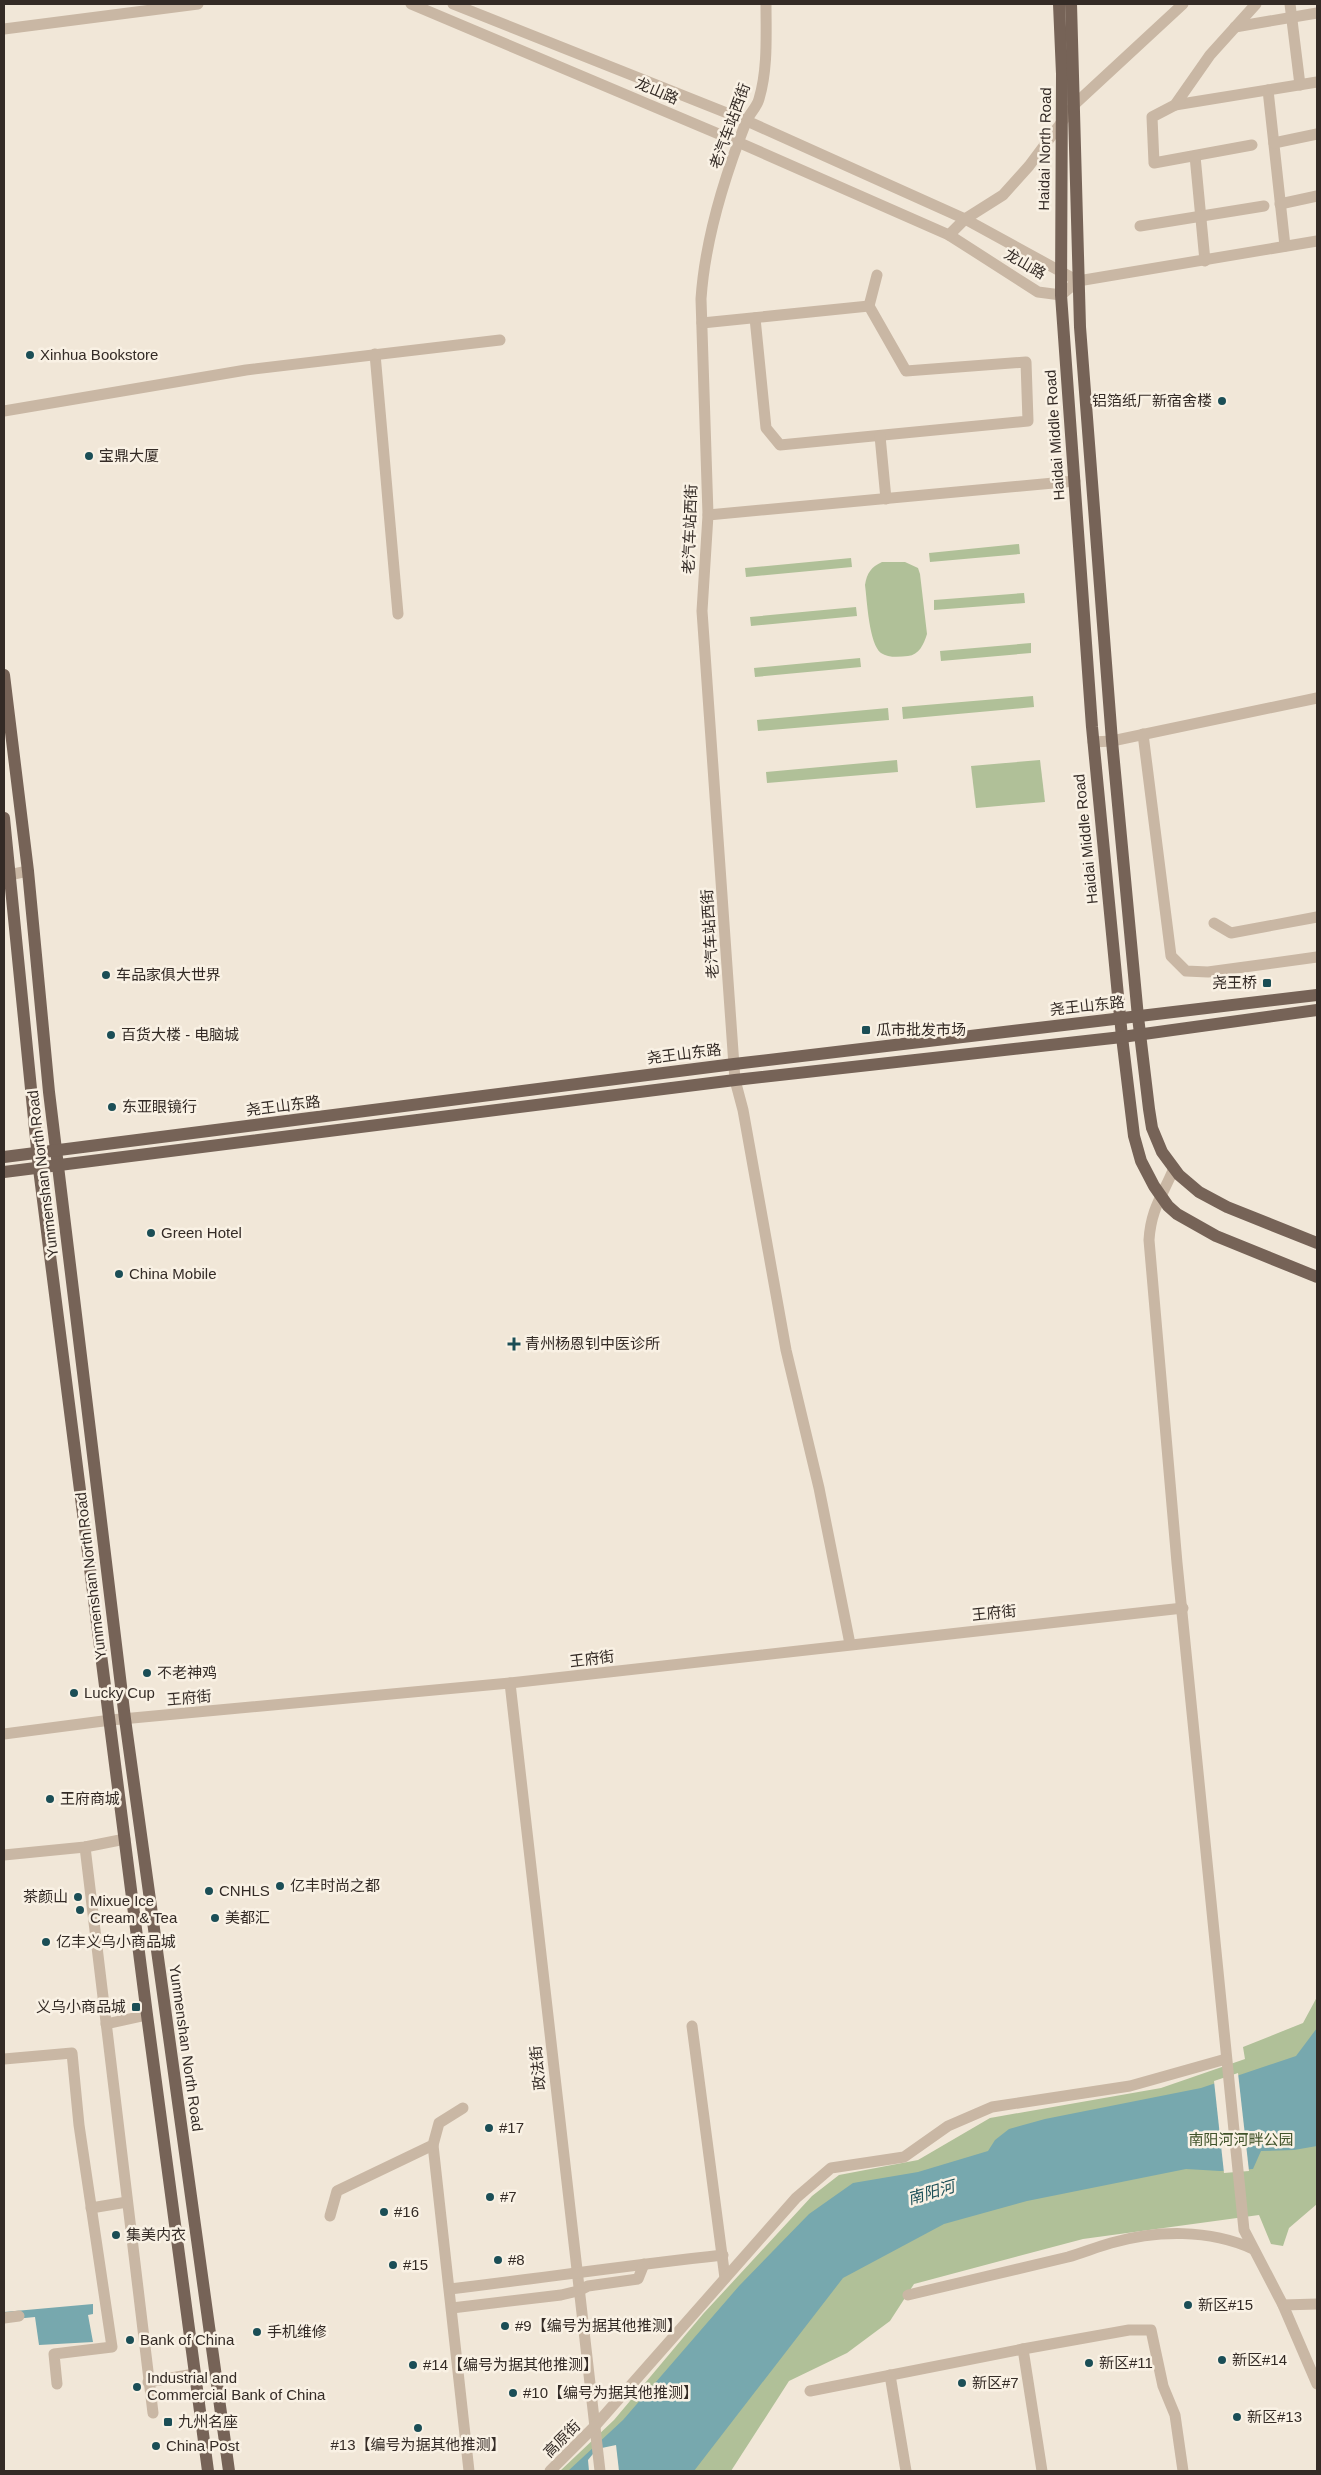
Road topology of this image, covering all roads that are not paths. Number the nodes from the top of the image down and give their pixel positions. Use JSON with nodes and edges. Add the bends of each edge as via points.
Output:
{"nodes":[{"id":1,"x":198,"y":4,"type":"edge"},
{"id":2,"x":411,"y":4,"type":"edge"},
{"id":3,"x":453,"y":4,"type":"edge"},
{"id":4,"x":766,"y":4,"type":"edge"},
{"id":5,"x":1059,"y":4,"type":"edge"},
{"id":6,"x":1071,"y":4,"type":"edge"},
{"id":7,"x":1183,"y":4,"type":"edge"},
{"id":8,"x":1256,"y":4,"type":"edge"},
{"id":9,"x":1290,"y":4,"type":"edge"},
{"id":10,"x":1317,"y":13,"type":"edge"},
{"id":11,"x":1292,"y":18,"type":"junction"},
{"id":12,"x":1235,"y":27,"type":"junction"},
{"id":13,"x":4,"y":29,"type":"edge"},
{"id":14,"x":1317,"y":82,"type":"edge"},
{"id":15,"x":1300,"y":85,"type":"junction"},
{"id":16,"x":1268,"y":90,"type":"junction"},
{"id":17,"x":1076,"y":103,"type":"junction"},
{"id":18,"x":1175,"y":105,"type":"junction"},
{"id":19,"x":746,"y":121,"type":"junction"},
{"id":20,"x":1061,"y":125,"type":"junction"},
{"id":21,"x":1317,"y":134,"type":"edge"},
{"id":22,"x":1274,"y":142,"type":"junction"},
{"id":23,"x":740,"y":143,"type":"junction"},
{"id":24,"x":1252,"y":145,"type":"dead end"},
{"id":25,"x":1195,"y":156,"type":"junction"},
{"id":26,"x":1317,"y":196,"type":"edge"},
{"id":27,"x":1280,"y":204,"type":"junction"},
{"id":28,"x":1264,"y":206,"type":"dead end"},
{"id":29,"x":964,"y":219,"type":"junction"},
{"id":30,"x":1140,"y":226,"type":"dead end"},
{"id":31,"x":949,"y":235,"type":"junction"},
{"id":32,"x":1317,"y":240,"type":"edge"},
{"id":33,"x":1285,"y":246,"type":"junction"},
{"id":34,"x":1205,"y":261,"type":"junction"},
{"id":35,"x":1060,"y":273,"type":"junction"},
{"id":36,"x":877,"y":275,"type":"dead end"},
{"id":37,"x":1078,"y":281,"type":"junction"},
{"id":38,"x":1061,"y":295,"type":"junction"},
{"id":39,"x":869,"y":306,"type":"junction"},
{"id":40,"x":755,"y":318,"type":"junction"},
{"id":41,"x":702,"y":323,"type":"junction"},
{"id":42,"x":500,"y":340,"type":"dead end"},
{"id":43,"x":374,"y":354,"type":"junction"},
{"id":44,"x":4,"y":411,"type":"edge"},
{"id":45,"x":880,"y":436,"type":"junction"},
{"id":46,"x":1075,"y":481,"type":"junction"},
{"id":47,"x":886,"y":498,"type":"junction"},
{"id":48,"x":708,"y":515,"type":"junction"},
{"id":49,"x":398,"y":614,"type":"dead end"},
{"id":50,"x":4,"y":675,"type":"edge"},
{"id":51,"x":1317,"y":698,"type":"edge"},
{"id":52,"x":1143,"y":734,"type":"junction"},
{"id":53,"x":1112,"y":741,"type":"junction"},
{"id":54,"x":1093,"y":742,"type":"junction"},
{"id":55,"x":4,"y":818,"type":"edge"},
{"id":56,"x":28,"y":871,"type":"junction"},
{"id":57,"x":7,"y":875,"type":"edge"},
{"id":58,"x":1317,"y":916,"type":"edge"},
{"id":59,"x":1214,"y":923,"type":"dead end"},
{"id":60,"x":1317,"y":957,"type":"edge"},
{"id":61,"x":1317,"y":995,"type":"edge"},
{"id":62,"x":1317,"y":1010,"type":"edge"},
{"id":63,"x":1138,"y":1017,"type":"junction"},
{"id":64,"x":1120,"y":1018,"type":"junction"},
{"id":65,"x":1140,"y":1034,"type":"junction"},
{"id":66,"x":1122,"y":1037,"type":"junction"},
{"id":67,"x":734,"y":1064,"type":"junction"},
{"id":68,"x":736,"y":1080,"type":"junction"},
{"id":69,"x":57,"y":1152,"type":"junction"},
{"id":70,"x":38,"y":1154,"type":"junction"},
{"id":71,"x":4,"y":1158,"type":"edge"},
{"id":72,"x":58,"y":1167,"type":"junction"},
{"id":73,"x":1174,"y":1168,"type":"junction"},
{"id":74,"x":39,"y":1169,"type":"junction"},
{"id":75,"x":4,"y":1172,"type":"edge"},
{"id":76,"x":1160,"y":1195,"type":"junction"},
{"id":77,"x":1317,"y":1243,"type":"edge"},
{"id":78,"x":1317,"y":1278,"type":"edge"},
{"id":79,"x":1183,"y":1608,"type":"junction"},
{"id":80,"x":850,"y":1644,"type":"junction"},
{"id":81,"x":510,"y":1683,"type":"junction"},
{"id":82,"x":125,"y":1719,"type":"junction"},
{"id":83,"x":111,"y":1720,"type":"junction"},
{"id":84,"x":4,"y":1734,"type":"edge"},
{"id":85,"x":125,"y":1839,"type":"junction"},
{"id":86,"x":85,"y":1847,"type":"junction"},
{"id":87,"x":4,"y":1855,"type":"edge"},
{"id":88,"x":147,"y":2015,"type":"junction"},
{"id":89,"x":106,"y":2024,"type":"junction"},
{"id":90,"x":692,"y":2026,"type":"dead end"},
{"id":91,"x":4,"y":2059,"type":"edge"},
{"id":92,"x":1226,"y":2065,"type":"junction"},
{"id":93,"x":463,"y":2108,"type":"dead end"},
{"id":94,"x":433,"y":2146,"type":"junction"},
{"id":95,"x":127,"y":2202,"type":"junction"},
{"id":96,"x":91,"y":2208,"type":"junction"},
{"id":97,"x":330,"y":2216,"type":"dead end"},
{"id":98,"x":1253,"y":2248,"type":"junction"},
{"id":99,"x":723,"y":2255,"type":"junction"},
{"id":100,"x":644,"y":2264,"type":"junction"},
{"id":101,"x":576,"y":2273,"type":"junction"},
{"id":102,"x":725,"y":2278,"type":"junction"},
{"id":103,"x":450,"y":2289,"type":"junction"},
{"id":104,"x":578,"y":2292,"type":"junction"},
{"id":105,"x":908,"y":2295,"type":"dead end"},
{"id":106,"x":1317,"y":2304,"type":"edge"},
{"id":107,"x":1282,"y":2306,"type":"junction"},
{"id":108,"x":452,"y":2308,"type":"junction"},
{"id":109,"x":19,"y":2316,"type":"dead end"},
{"id":110,"x":4,"y":2318,"type":"edge"},
{"id":111,"x":1023,"y":2349,"type":"junction"},
{"id":112,"x":194,"y":2374,"type":"junction"},
{"id":113,"x":890,"y":2375,"type":"junction"},
{"id":114,"x":148,"y":2382,"type":"junction"},
{"id":115,"x":57,"y":2384,"type":"dead end"},
{"id":116,"x":1317,"y":2384,"type":"edge"},
{"id":117,"x":810,"y":2391,"type":"dead end"},
{"id":118,"x":153,"y":2413,"type":"dead end"},
{"id":119,"x":594,"y":2427,"type":"junction"},
{"id":120,"x":208,"y":2471,"type":"edge"},
{"id":121,"x":229,"y":2471,"type":"edge"},
{"id":122,"x":469,"y":2471,"type":"edge"},
{"id":123,"x":550,"y":2471,"type":"edge"},
{"id":124,"x":600,"y":2471,"type":"edge"},
{"id":125,"x":906,"y":2471,"type":"edge"},
{"id":126,"x":1042,"y":2471,"type":"edge"},
{"id":127,"x":1183,"y":2471,"type":"edge"}],
"edges":[{"from":1,"to":13,"type":"street"},
{"from":2,"to":23,"type":"street","name":"龙山路"},
{"from":3,"to":19,"type":"street","name":"龙山路"},
{"from":4,"to":19,"type":"street","name":"老汽车站西街","via":[[764,76],[758,101]]},
{"from":5,"to":20,"type":"main road","name":"Haidai North Road"},
{"from":6,"to":17,"type":"main road","name":"Haidai North Road"},
{"from":7,"to":17,"type":"street"},
{"from":8,"to":12,"type":"street"},
{"from":9,"to":11,"type":"street"},
{"from":10,"to":11,"type":"street"},
{"from":11,"to":12,"type":"street"},
{"from":11,"to":15,"type":"street"},
{"from":12,"to":18,"type":"street","via":[[1210,55]]},
{"from":14,"to":15,"type":"street"},
{"from":15,"to":16,"type":"street"},
{"from":16,"to":18,"type":"street"},
{"from":16,"to":22,"type":"street"},
{"from":17,"to":20,"type":"street"},
{"from":17,"to":37,"type":"main road","name":"Haidai North Road"},
{"from":18,"to":25,"type":"street","via":[[1152,117],[1154,163]]},
{"from":19,"to":23,"type":"street","name":"老汽车站西街"},
{"from":19,"to":29,"type":"street","name":"龙山路"},
{"from":20,"to":29,"type":"street","via":[[1004,195]]},
{"from":20,"to":35,"type":"main road","name":"Haidai North Road"},
{"from":21,"to":22,"type":"street"},
{"from":22,"to":27,"type":"street"},
{"from":23,"to":31,"type":"street","name":"龙山路"},
{"from":23,"to":41,"type":"street","name":"老汽车站西街","via":[[724,186],[703,268]]},
{"from":24,"to":25,"type":"street"},
{"from":25,"to":34,"type":"street"},
{"from":26,"to":27,"type":"street"},
{"from":27,"to":33,"type":"street"},
{"from":28,"to":30,"type":"street"},
{"from":29,"to":31,"type":"street"},
{"from":29,"to":35,"type":"street","name":"龙山路"},
{"from":31,"to":38,"type":"street","name":"龙山路","via":[[1038,292]]},
{"from":32,"to":33,"type":"street"},
{"from":33,"to":34,"type":"street"},
{"from":34,"to":37,"type":"street"},
{"from":35,"to":37,"type":"street","name":"龙山路"},
{"from":35,"to":38,"type":"main road","name":"Haidai North Road"},
{"from":36,"to":39,"type":"street"},
{"from":37,"to":38,"type":"street"},
{"from":37,"to":53,"type":"main road"},
{"from":38,"to":46,"type":"main road","name":"Haidai Middle Road"},
{"from":39,"to":40,"type":"street"},
{"from":39,"to":45,"type":"street","via":[[906,372],[1026,362],[1028,422]]},
{"from":40,"to":41,"type":"street"},
{"from":40,"to":45,"type":"street","via":[[766,428],[780,445]]},
{"from":41,"to":48,"type":"street","name":"老汽车站西街"},
{"from":42,"to":43,"type":"street"},
{"from":43,"to":44,"type":"street","via":[[246,370]]},
{"from":43,"to":49,"type":"street"},
{"from":45,"to":47,"type":"street"},
{"from":46,"to":47,"type":"street"},
{"from":46,"to":54,"type":"main road","name":"Haidai Middle Road"},
{"from":47,"to":48,"type":"street"},
{"from":48,"to":67,"type":"street","name":"老汽车站西街","via":[[702,611]]},
{"from":50,"to":56,"type":"main road","name":"Yunmenshan North Road"},
{"from":51,"to":52,"type":"street"},
{"from":52,"to":53,"type":"street"},
{"from":52,"to":60,"type":"street","via":[[1171,956],[1186,971],[1208,972]]},
{"from":53,"to":54,"type":"street"},
{"from":53,"to":63,"type":"main road"},
{"from":54,"to":64,"type":"main road","name":"Haidai Middle Road"},
{"from":55,"to":57,"type":"main road","name":"Yunmenshan North Road"},
{"from":56,"to":57,"type":"street"},
{"from":56,"to":69,"type":"main road","name":"Yunmenshan North Road"},
{"from":57,"to":70,"type":"main road","name":"Yunmenshan North Road"},
{"from":58,"to":59,"type":"street","via":[[1231,933]]},
{"from":61,"to":63,"type":"main road","name":"尧王山东路"},
{"from":62,"to":65,"type":"main road","name":"尧王山东路"},
{"from":63,"to":64,"type":"main road","name":"尧王山东路"},
{"from":63,"to":65,"type":"main road"},
{"from":64,"to":66,"type":"main road","name":"Haidai Middle Road"},
{"from":64,"to":67,"type":"main road","name":"尧王山东路"},
{"from":65,"to":66,"type":"main road","name":"尧王山东路"},
{"from":65,"to":73,"type":"main road","via":[[1152,1128],[1162,1152]]},
{"from":66,"to":68,"type":"main road","name":"尧王山东路"},
{"from":66,"to":76,"type":"main road","name":"Haidai Middle Road","via":[[1136,1142],[1141,1161]]},
{"from":67,"to":68,"type":"street","name":"老汽车站西街"},
{"from":67,"to":69,"type":"main road","name":"尧王山东路"},
{"from":68,"to":72,"type":"main road","name":"尧王山东路"},
{"from":68,"to":80,"type":"street","name":"老汽车站西街","via":[[786,1350],[819,1488]]},
{"from":69,"to":70,"type":"main road","name":"尧王山东路"},
{"from":69,"to":72,"type":"main road","name":"Yunmenshan North Road"},
{"from":70,"to":71,"type":"main road","name":"尧王山东路"},
{"from":70,"to":74,"type":"main road","name":"Yunmenshan North Road"},
{"from":72,"to":74,"type":"main road","name":"尧王山东路"},
{"from":72,"to":82,"type":"main road","name":"Yunmenshan North Road"},
{"from":73,"to":76,"type":"street"},
{"from":73,"to":77,"type":"main road","via":[[1199,1192],[1227,1207]]},
{"from":74,"to":75,"type":"main road","name":"尧王山东路"},
{"from":74,"to":83,"type":"main road","name":"Yunmenshan North Road"},
{"from":76,"to":78,"type":"main road","name":"Haidai Middle Road","via":[[1177,1214],[1216,1236]]},
{"from":76,"to":79,"type":"street","via":[[1152,1216],[1149,1240]]},
{"from":79,"to":80,"type":"street","name":"王府街"},
{"from":79,"to":92,"type":"street"},
{"from":80,"to":81,"type":"street","name":"王府街"},
{"from":81,"to":82,"type":"street","name":"王府街"},
{"from":81,"to":101,"type":"street","name":"政法街"},
{"from":82,"to":83,"type":"street","name":"王府街"},
{"from":82,"to":121,"type":"main road","name":"Yunmenshan North Road"},
{"from":83,"to":84,"type":"street","name":"王府街"},
{"from":83,"to":85,"type":"main road","name":"Yunmenshan North Road"},
{"from":85,"to":86,"type":"street"},
{"from":85,"to":88,"type":"main road","name":"Yunmenshan North Road"},
{"from":86,"to":87,"type":"street"},
{"from":86,"to":89,"type":"street"},
{"from":88,"to":89,"type":"street"},
{"from":88,"to":112,"type":"main road","name":"Yunmenshan North Road"},
{"from":89,"to":95,"type":"street"},
{"from":90,"to":99,"type":"street"},
{"from":91,"to":96,"type":"street","via":[[72,2053]]},
{"from":92,"to":98,"type":"street","via":[[1244,2230]]},
{"from":92,"to":102,"type":"street","name":"高原街","via":[[1130,2086],[992,2106],[948,2126],[904,2157],[831,2168],[796,2198]]},
{"from":93,"to":94,"type":"street","via":[[439,2123]]},
{"from":94,"to":97,"type":"street","via":[[337,2191]]},
{"from":94,"to":103,"type":"street"},
{"from":95,"to":96,"type":"street"},
{"from":95,"to":114,"type":"street"},
{"from":96,"to":115,"type":"street","via":[[112,2347],[54,2354]]},
{"from":98,"to":105,"type":"street","via":[[1198,2233],[1142,2236]]},
{"from":98,"to":107,"type":"street"},
{"from":99,"to":100,"type":"street"},
{"from":99,"to":102,"type":"street"},
{"from":100,"to":101,"type":"street"},
{"from":100,"to":104,"type":"street","via":[[638,2279],[588,2286]]},
{"from":101,"to":103,"type":"street"},
{"from":101,"to":104,"type":"street","name":"政法街"},
{"from":102,"to":119,"type":"street","name":"高原街"},
{"from":103,"to":108,"type":"street"},
{"from":104,"to":108,"type":"street"},
{"from":104,"to":119,"type":"street","name":"政法街"},
{"from":106,"to":107,"type":"street"},
{"from":107,"to":116,"type":"street"},
{"from":108,"to":122,"type":"street"},
{"from":109,"to":110,"type":"street"},
{"from":111,"to":113,"type":"street"},
{"from":111,"to":126,"type":"street"},
{"from":111,"to":127,"type":"street","via":[[1129,2330],[1151,2330],[1162,2386],[1175,2415]]},
{"from":112,"to":114,"type":"street"},
{"from":112,"to":120,"type":"main road","name":"Yunmenshan North Road"},
{"from":113,"to":117,"type":"street"},
{"from":113,"to":125,"type":"street"},
{"from":114,"to":118,"type":"street"},
{"from":119,"to":123,"type":"street","name":"高原街"},
{"from":119,"to":124,"type":"street","name":"政法街"}]}
